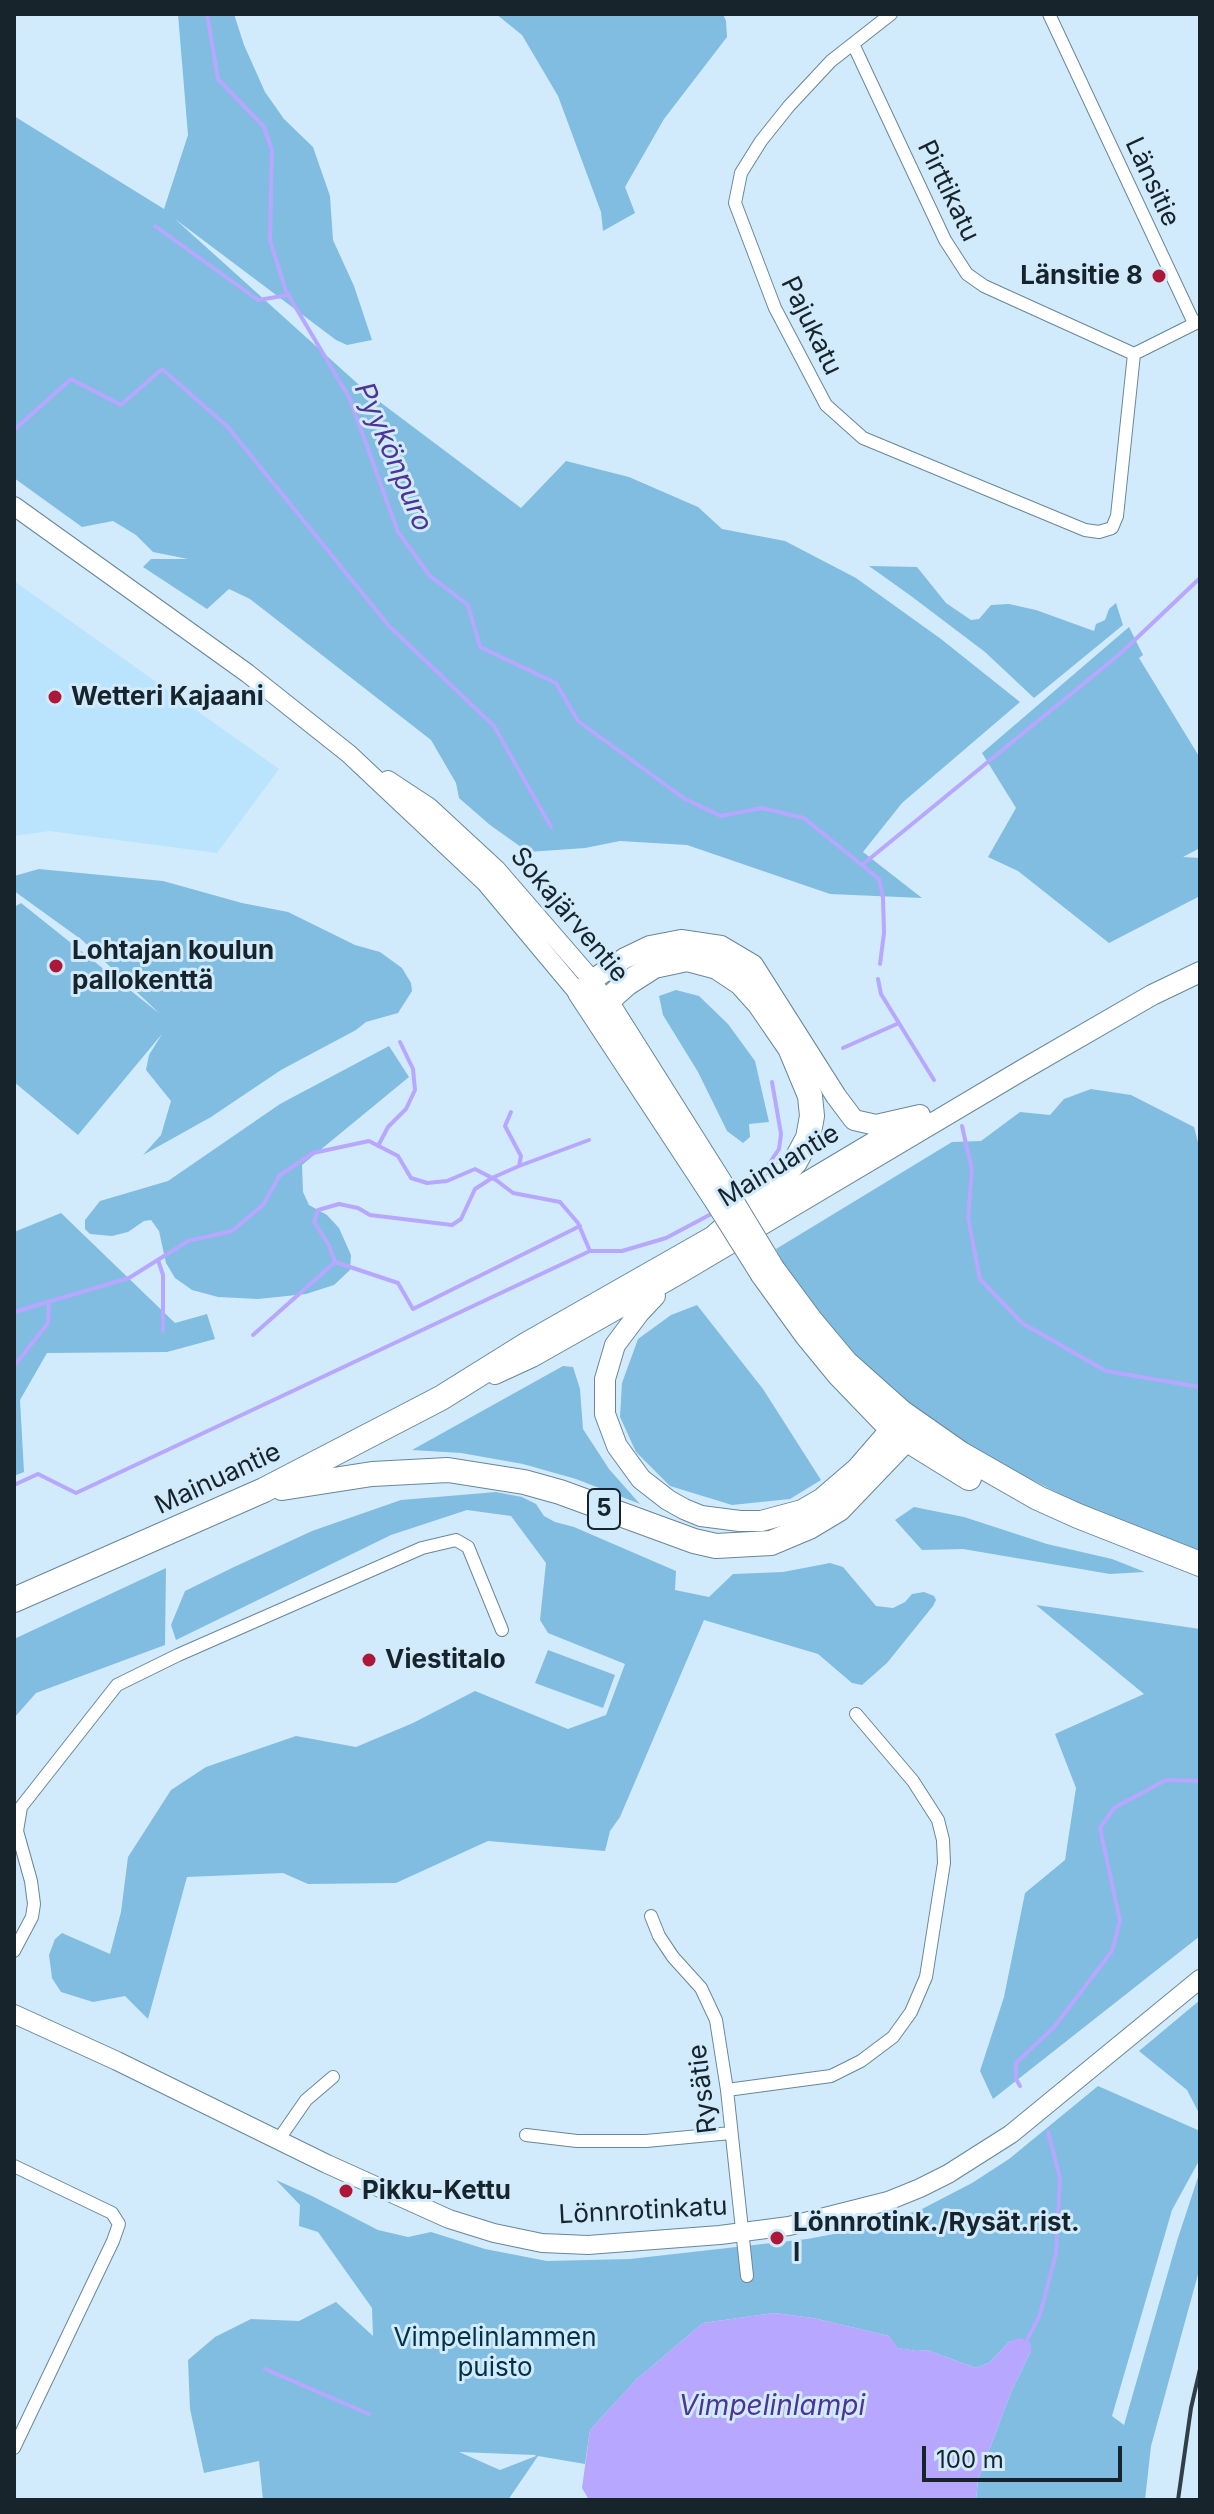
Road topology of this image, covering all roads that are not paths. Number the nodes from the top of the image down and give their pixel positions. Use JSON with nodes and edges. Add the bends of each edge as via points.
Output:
{"nodes":[{"id":1,"x":891,"y":14,"type":"edge"},
{"id":2,"x":1049,"y":14,"type":"edge"},
{"id":3,"x":853,"y":44,"type":"junction"},
{"id":4,"x":1197,"y":322,"type":"edge"},
{"id":5,"x":1134,"y":354,"type":"junction"},
{"id":6,"x":14,"y":506,"type":"edge"},
{"id":7,"x":1200,"y":972,"type":"edge"},
{"id":8,"x":1152,"y":995,"type":"junction"},
{"id":9,"x":591,"y":996,"type":"junction"},
{"id":10,"x":920,"y":1115,"type":"junction"},
{"id":11,"x":714,"y":1238,"type":"junction"},
{"id":12,"x":677,"y":1275,"type":"junction"},
{"id":13,"x":441,"y":1398,"type":"junction"},
{"id":14,"x":904,"y":1426,"type":"junction"},
{"id":15,"x":264,"y":1490,"type":"junction"},
{"id":16,"x":1200,"y":1565,"type":"edge"},
{"id":17,"x":14,"y":1600,"type":"edge"},
{"id":18,"x":502,"y":1630,"type":"dead end"},
{"id":19,"x":856,"y":1714,"type":"dead end"},
{"id":20,"x":651,"y":1916,"type":"dead end"},
{"id":21,"x":14,"y":1951,"type":"edge"},
{"id":22,"x":1200,"y":1979,"type":"edge"},
{"id":23,"x":14,"y":2014,"type":"edge"},
{"id":24,"x":333,"y":2077,"type":"dead end"},
{"id":25,"x":727,"y":2090,"type":"junction"},
{"id":26,"x":731,"y":2133,"type":"junction"},
{"id":27,"x":526,"y":2135,"type":"dead end"},
{"id":28,"x":279,"y":2139,"type":"junction"},
{"id":29,"x":14,"y":2166,"type":"edge"},
{"id":30,"x":741,"y":2232,"type":"junction"},
{"id":31,"x":747,"y":2276,"type":"dead end"},
{"id":32,"x":14,"y":2448,"type":"edge"}],
"edges":[{"from":1,"to":3,"type":"street","name":"Pajukatu"},
{"from":2,"to":4,"type":"street","name":"Länsitie"},
{"from":3,"to":5,"type":"street","name":"Pirttikatu","via":[[945,240],[967,274]]},
{"from":3,"to":5,"type":"street","name":"Pajukatu","via":[[811,80],[761,141],[741,173],[735,203],[775,308],[826,405],[863,438],[1099,532],[1112,528],[1117,516]]},
{"from":4,"to":5,"type":"street","name":"Länsitie"},
{"from":6,"to":9,"type":"street","name":"Sokajärventie","via":[[247,673],[349,754],[429,807],[496,869]]},
{"from":7,"to":8,"type":"main road","name":"Mainuantie"},
{"from":8,"to":10,"type":"main road","name":"Mainuantie","via":[[1123,1003]]},
{"from":8,"to":12,"type":"main road","name":"Mainuantie"},
{"from":9,"to":10,"type":"main road","via":[[625,958],[650,946],[681,940],[721,946],[753,965],[854,1120],[876,1125]]},
{"from":9,"to":11,"type":"highway","number":"5","via":[[626,984],[654,966],[687,959],[717,967],[759,1003],[802,1072],[812,1116],[808,1138],[777,1182]]},
{"from":9,"to":14,"type":"highway","name":"Sokajärventie","bridge":true,"via":[[767,1272]]},
{"from":10,"to":11,"type":"main road","name":"Mainuantie"},
{"from":11,"to":13,"type":"highway","name":"Mainuantie","number":"5"},
{"from":12,"to":13,"type":"main road","name":"Mainuantie","via":[[532,1357]]},
{"from":12,"to":14,"type":"main road","via":[[624,1331],[608,1363],[603,1397],[617,1446],[641,1479],[668,1500],[701,1516],[740,1521],[780,1517],[802,1510],[838,1486]]},
{"from":13,"to":15,"type":"highway","name":"Mainuantie","number":"5"},
{"from":14,"to":15,"type":"highway","number":"5","via":[[839,1509],[771,1543],[716,1546],[560,1492],[448,1470],[372,1474]]},
{"from":14,"to":16,"type":"highway","name":"Sokajärventie","via":[[1038,1498]]},
{"from":15,"to":17,"type":"highway","name":"Mainuantie","number":"5"},
{"from":18,"to":21,"type":"street","via":[[468,1547],[456,1540],[422,1548],[117,1685],[21,1807],[17,1831],[33,1893],[32,1917]]},
{"from":19,"to":25,"type":"street","via":[[927,1800],[943,1840],[938,1909],[920,1995],[893,2037],[831,2076]]},
{"from":20,"to":25,"type":"street","name":"Rysätie","via":[[666,1946],[709,2003]]},
{"from":22,"to":30,"type":"street","name":"Lönnrotinkatu","via":[[1020,2127],[948,2174],[841,2215]]},
{"from":23,"to":28,"type":"street","name":"Lönnrotinkatu"},
{"from":24,"to":28,"type":"street","via":[[306,2100]]},
{"from":25,"to":26,"type":"street","name":"Rysätie"},
{"from":26,"to":27,"type":"street","via":[[646,2141]]},
{"from":26,"to":30,"type":"street","name":"Rysätie"},
{"from":28,"to":30,"type":"street","name":"Lönnrotinkatu","via":[[449,2219],[542,2243],[588,2245]]},
{"from":29,"to":32,"type":"street","via":[[112,2213],[119,2224]]},
{"from":30,"to":31,"type":"street","name":"Rysätie"}]}
